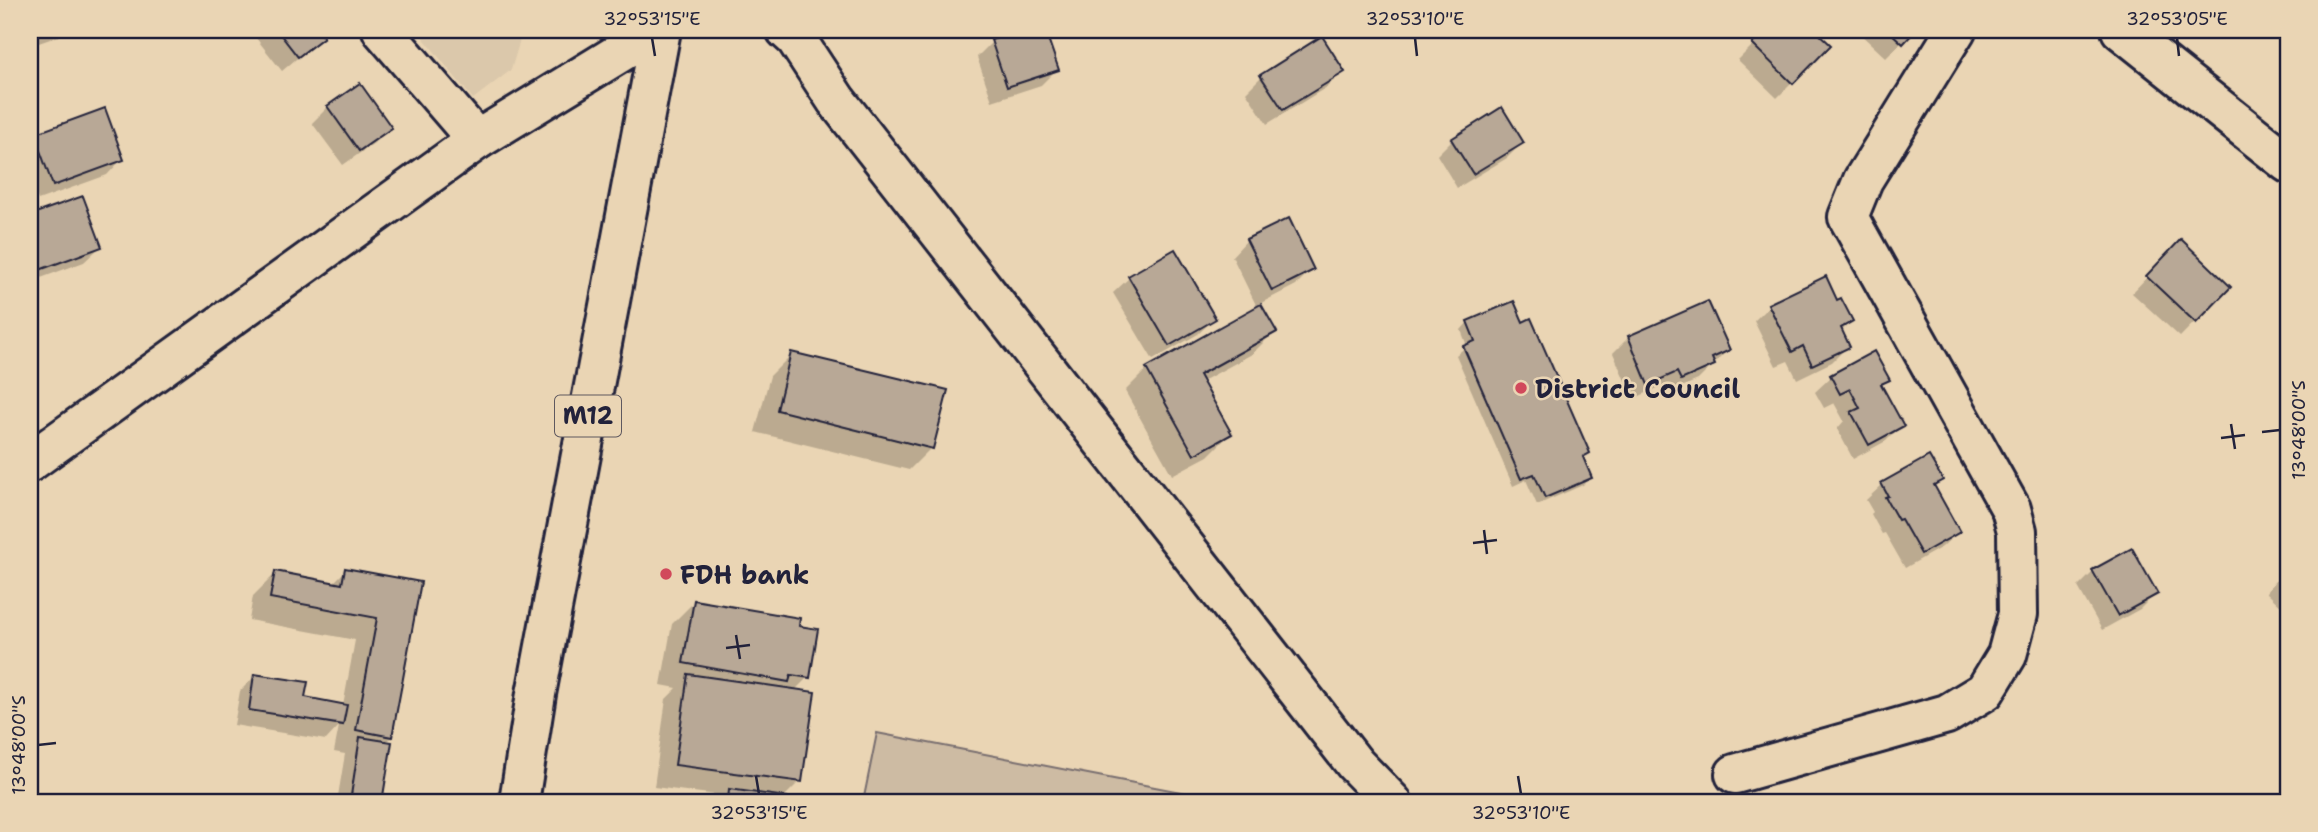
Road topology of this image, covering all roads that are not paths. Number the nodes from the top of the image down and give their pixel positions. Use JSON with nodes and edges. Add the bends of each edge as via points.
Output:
{"nodes":[{"id":1,"x":382,"y":30,"type":"edge"},
{"id":2,"x":659,"y":30,"type":"edge"},
{"id":3,"x":786,"y":30,"type":"edge"},
{"id":4,"x":1956,"y":30,"type":"edge"},
{"id":5,"x":2121,"y":30,"type":"edge"},
{"id":6,"x":477,"y":140,"type":"junction"},
{"id":7,"x":2288,"y":163,"type":"edge"},
{"id":8,"x":30,"y":462,"type":"edge"},
{"id":9,"x":1355,"y":764,"type":"junction"},
{"id":10,"x":1735,"y":774,"type":"dead end"},
{"id":11,"x":519,"y":802,"type":"edge"},
{"id":12,"x":1361,"y":802,"type":"edge"},
{"id":13,"x":1392,"y":802,"type":"edge"}],
"edges":[{"from":1,"to":6,"type":"main road"},
{"from":2,"to":6,"type":"main road"},
{"from":2,"to":11,"type":"main road","number":"M12"},
{"from":3,"to":9,"type":"main road","via":[[844,111]]},
{"from":4,"to":10,"type":"main road","via":[[1863,180],[1848,217],[2011,509],[2017,531],[2018,614],[2007,655],[1986,691],[1947,714]]},
{"from":5,"to":7,"type":"main road"},
{"from":6,"to":8,"type":"main road"},
{"from":9,"to":12,"type":"main road"},
{"from":9,"to":13,"type":"main road"}]}
